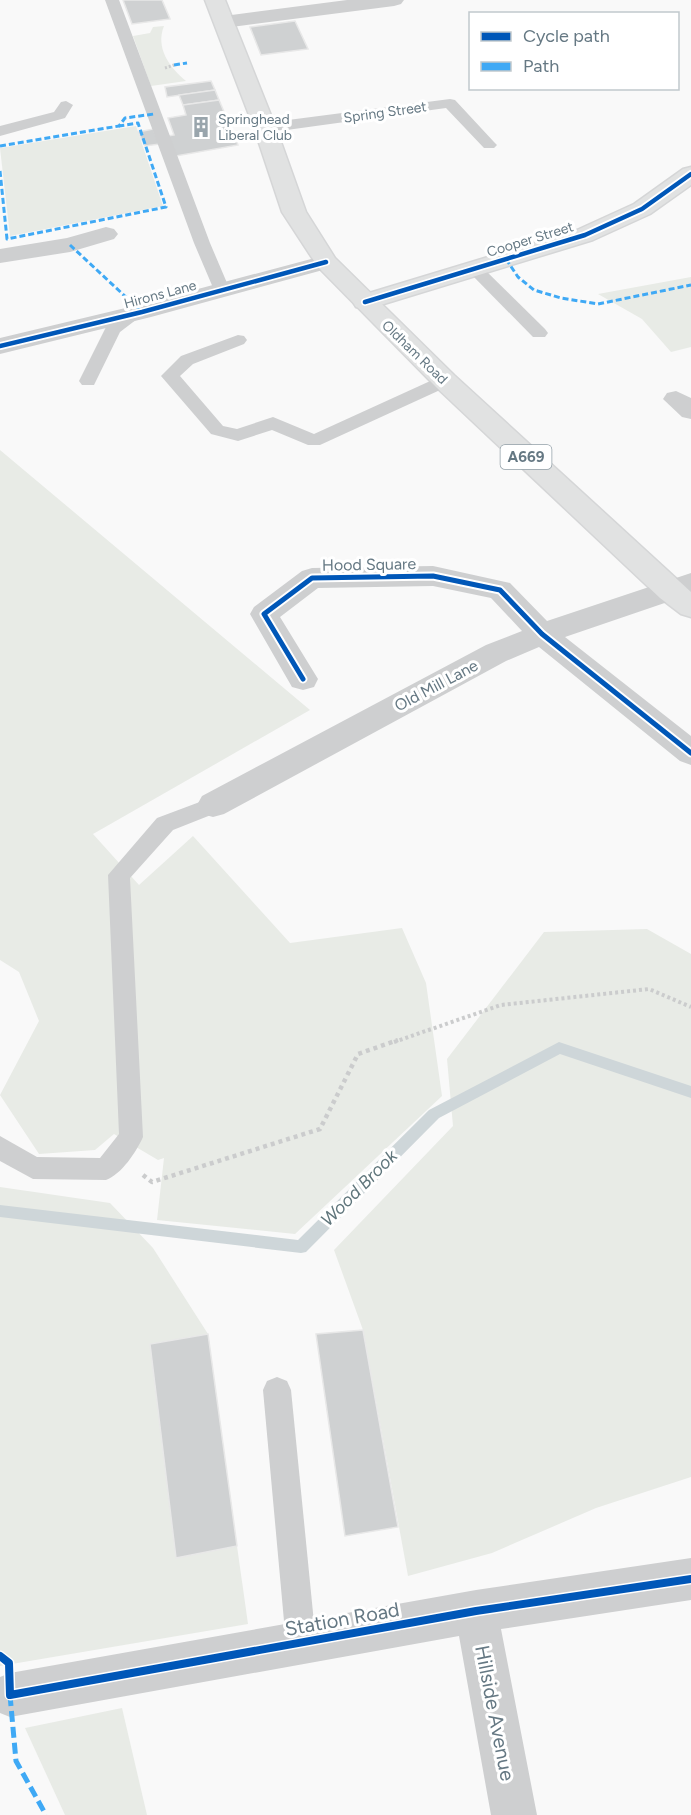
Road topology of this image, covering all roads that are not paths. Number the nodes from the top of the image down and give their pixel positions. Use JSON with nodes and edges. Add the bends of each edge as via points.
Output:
{"nodes":[{"id":1,"x":112,"y":0,"type":"edge"},
{"id":2,"x":215,"y":0,"type":"edge"},
{"id":3,"x":394,"y":0,"type":"edge"},
{"id":4,"x":224,"y":22,"type":"junction"},
{"id":5,"x":66,"y":105,"type":"dead end"},
{"id":6,"x":265,"y":128,"type":"junction"},
{"id":7,"x":0,"y":131,"type":"edge"},
{"id":8,"x":489,"y":145,"type":"dead end"},
{"id":9,"x":691,"y":174,"type":"edge"},
{"id":10,"x":106,"y":234,"type":"dead end"},
{"id":11,"x":0,"y":256,"type":"edge"},
{"id":12,"x":326,"y":262,"type":"junction"},
{"id":13,"x":475,"y":269,"type":"junction"},
{"id":14,"x":222,"y":290,"type":"junction"},
{"id":15,"x":365,"y":302,"type":"junction"},
{"id":16,"x":136,"y":313,"type":"junction"},
{"id":17,"x":539,"y":333,"type":"dead end"},
{"id":18,"x":238,"y":340,"type":"dead end"},
{"id":19,"x":0,"y":346,"type":"edge"},
{"id":20,"x":88,"y":381,"type":"dead end"},
{"id":21,"x":445,"y":381,"type":"junction"},
{"id":22,"x":684,"y":594,"type":"edge"},
{"id":23,"x":542,"y":634,"type":"junction"},
{"id":24,"x":303,"y":679,"type":"dead end"},
{"id":25,"x":691,"y":753,"type":"edge"},
{"id":26,"x":213,"y":805,"type":"joint"},
{"id":27,"x":0,"y":1147,"type":"edge"},
{"id":28,"x":277,"y":1390,"type":"dead end"},
{"id":29,"x":691,"y":1579,"type":"edge"},
{"id":30,"x":476,"y":1611,"type":"junction"},
{"id":31,"x":301,"y":1643,"type":"junction"},
{"id":32,"x":3,"y":1693,"type":"edge"},
{"id":33,"x":514,"y":1815,"type":"edge"}],
"edges":[{"from":1,"to":14,"type":"lane"},
{"from":2,"to":4,"type":"main road","name":"Oldham Road","number":"A669"},
{"from":3,"to":4,"type":"street"},
{"from":4,"to":6,"type":"main road","name":"Oldham Road","number":"A669"},
{"from":5,"to":7,"type":"lane","via":[[60,115]]},
{"from":6,"to":8,"type":"lane","name":"Spring Street","via":[[450,103]]},
{"from":6,"to":12,"type":"main road","name":"Oldham Road","number":"A669","via":[[294,212]]},
{"from":9,"to":13,"type":"main road","name":"Cooper Street","via":[[642,209],[585,235]]},
{"from":10,"to":11,"type":"street","via":[[70,245]]},
{"from":12,"to":14,"type":"street","name":"Hirons Lane"},
{"from":12,"to":15,"type":"main road","name":"Oldham Road","number":"A669"},
{"from":13,"to":15,"type":"main road","name":"Cooper Street"},
{"from":13,"to":17,"type":"lane"},
{"from":14,"to":16,"type":"street","name":"Hirons Lane"},
{"from":15,"to":21,"type":"main road","name":"Oldham Road","number":"A669"},
{"from":16,"to":19,"type":"street","name":"Hirons Lane"},
{"from":16,"to":20,"type":"lane","via":[[113,329]]},
{"from":18,"to":21,"type":"lane","via":[[187,360],[170,376],[217,430],[238,435],[273,423],[314,441]]},
{"from":21,"to":22,"type":"main road","name":"Oldham Road","number":"A669"},
{"from":22,"to":23,"type":"street","name":"Old Mill Lane"},
{"from":23,"to":24,"type":"street","name":"Hood Square","via":[[500,590],[433,576],[312,578],[264,614]]},
{"from":23,"to":25,"type":"street"},
{"from":23,"to":26,"type":"street","name":"Old Mill Lane","via":[[496,653]]},
{"from":26,"to":27,"type":"lane","via":[[165,824],[119,874],[131,1137],[106,1169],[33,1168]]},
{"from":28,"to":31,"type":"lane"},
{"from":29,"to":30,"type":"street","name":"Station Road"},
{"from":30,"to":31,"type":"street","name":"Station Road"},
{"from":30,"to":33,"type":"street","name":"Hillside Avenue"},
{"from":31,"to":32,"type":"street","name":"Station Road"}]}
